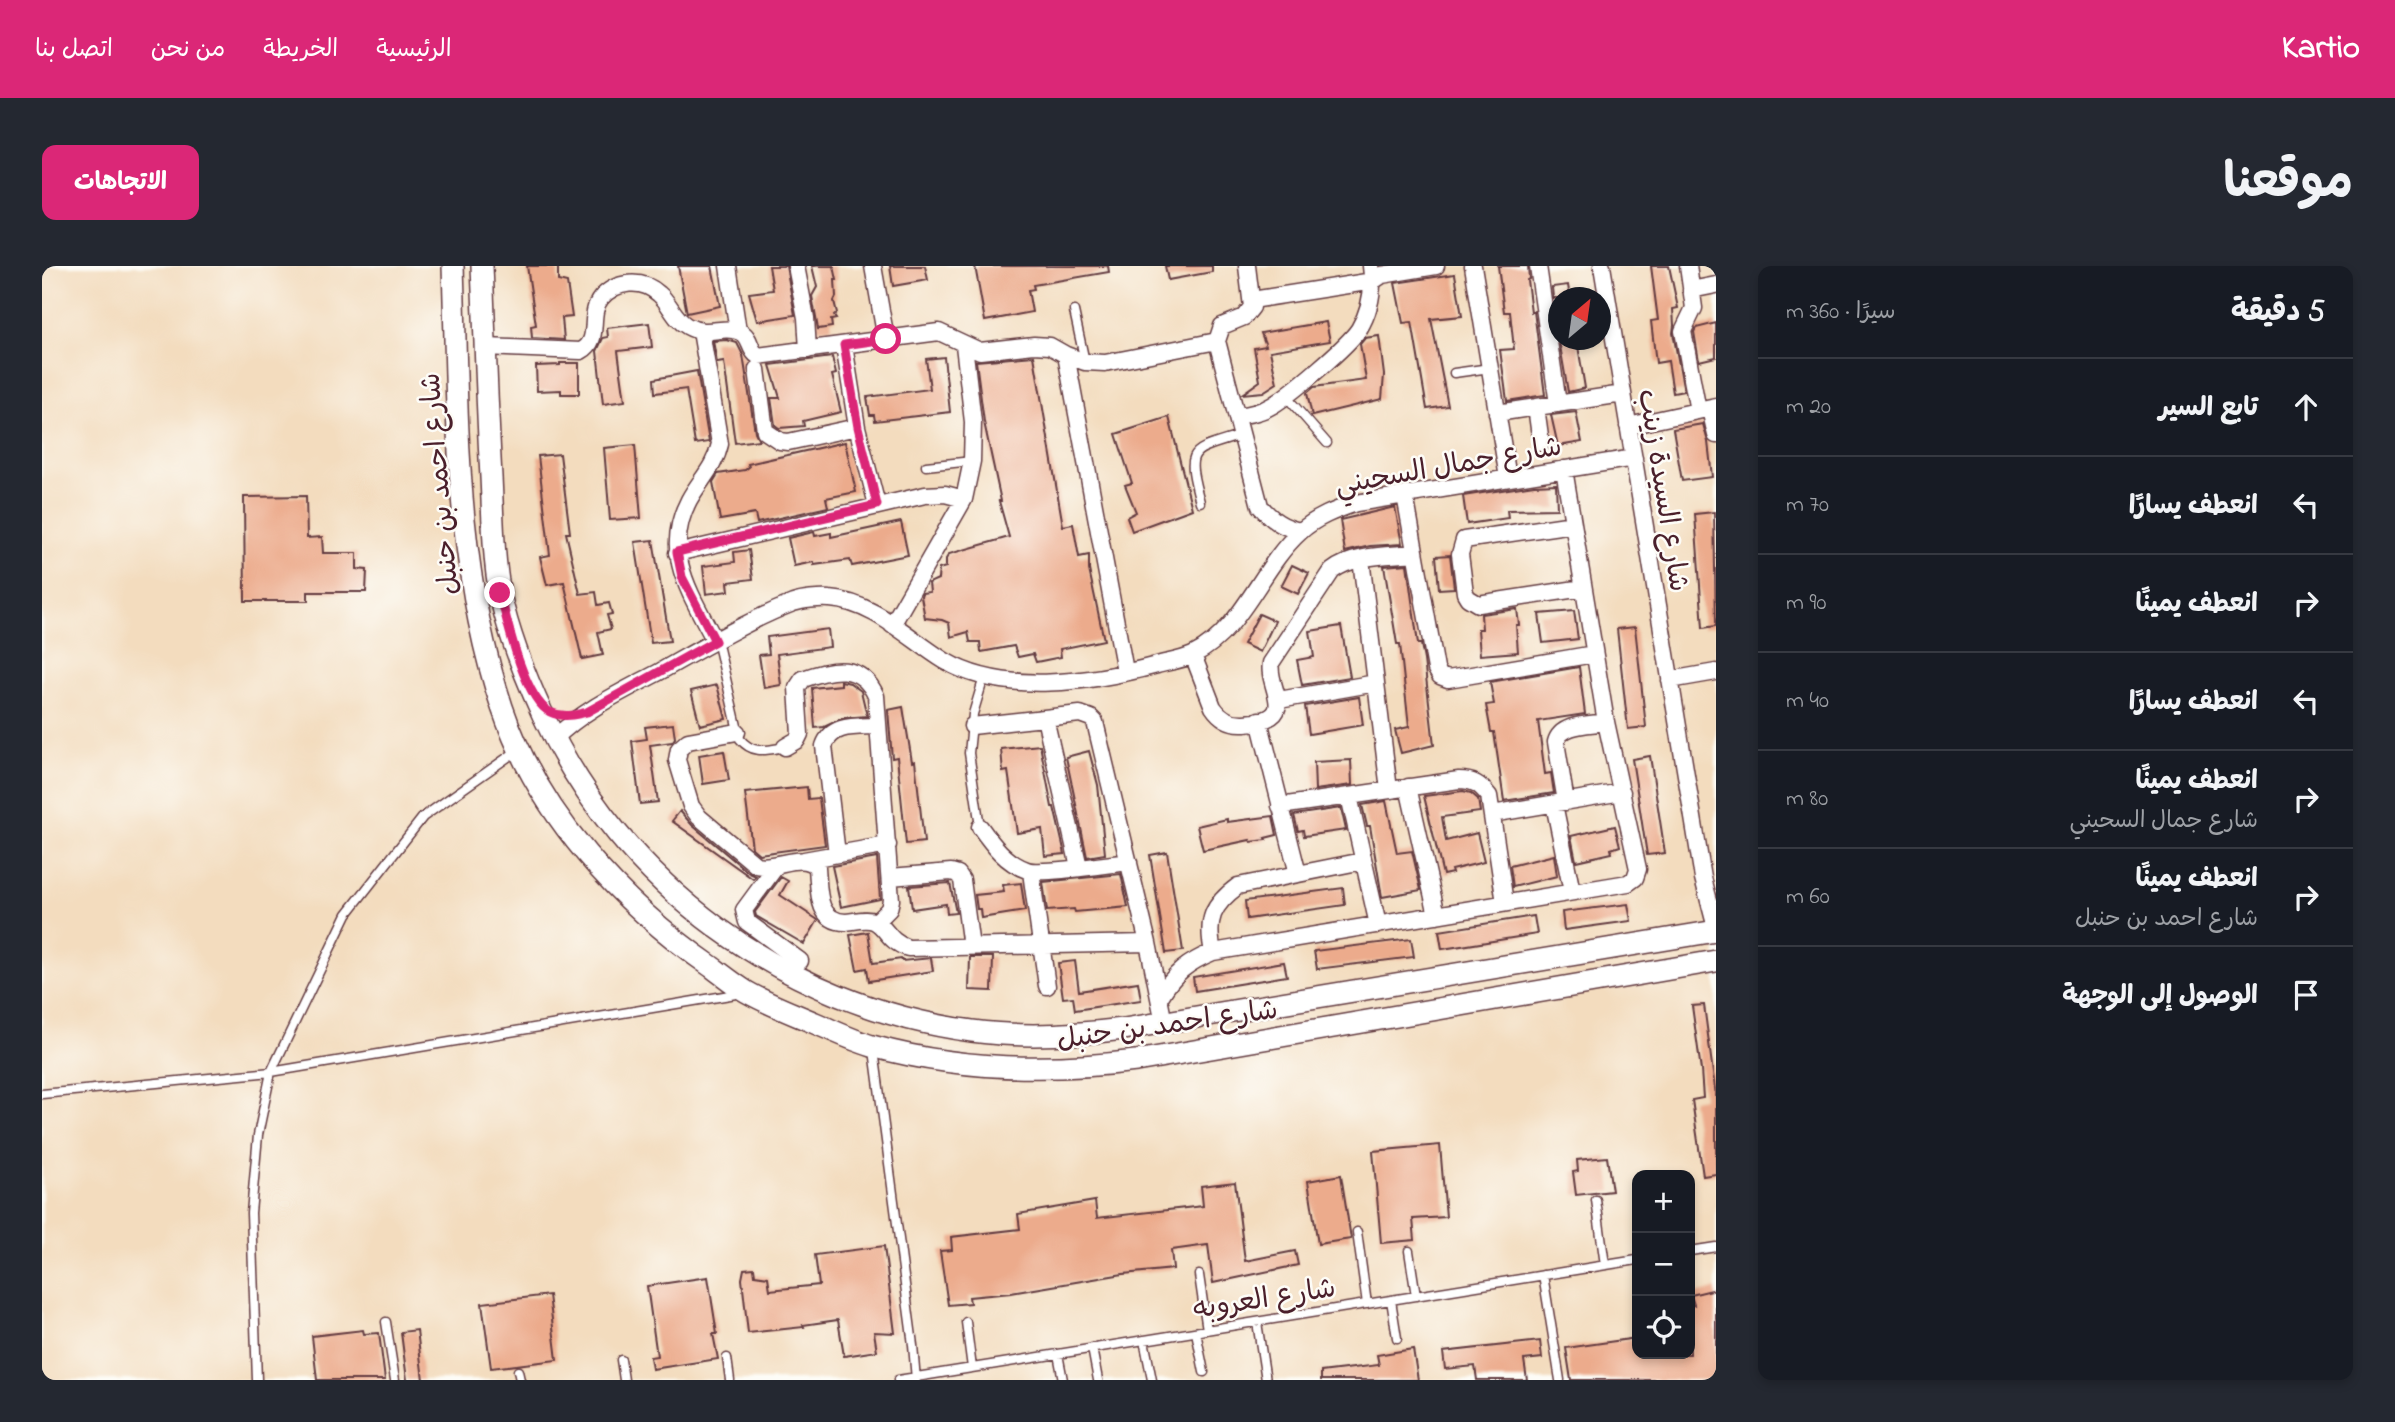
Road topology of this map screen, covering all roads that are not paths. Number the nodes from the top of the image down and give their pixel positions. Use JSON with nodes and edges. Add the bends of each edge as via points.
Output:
{"nodes":[{"id":1,"x":453,"y":266,"type":"edge"},
{"id":2,"x":482,"y":266,"type":"edge"},
{"id":3,"x":728,"y":266,"type":"edge"},
{"id":4,"x":796,"y":266,"type":"edge"},
{"id":5,"x":873,"y":266,"type":"edge"},
{"id":6,"x":1247,"y":266,"type":"edge"},
{"id":7,"x":1436,"y":266,"type":"edge"},
{"id":8,"x":1473,"y":266,"type":"edge"},
{"id":9,"x":1538,"y":266,"type":"edge"},
{"id":10,"x":1602,"y":266,"type":"edge"},
{"id":11,"x":1688,"y":266,"type":"edge"},
{"id":12,"x":1372,"y":274,"type":"edge"},
{"id":13,"x":1716,"y":285,"type":"edge"},
{"id":14,"x":1692,"y":290,"type":"junction"},
{"id":15,"x":1252,"y":300,"type":"junction"},
{"id":16,"x":1074,"y":311,"type":"dead end"},
{"id":17,"x":701,"y":331,"type":"junction"},
{"id":18,"x":738,"y":331,"type":"junction"},
{"id":19,"x":886,"y":339,"type":"junction"},
{"id":20,"x":1217,"y":341,"type":"junction"},
{"id":21,"x":844,"y":345,"type":"junction"},
{"id":22,"x":964,"y":345,"type":"junction"},
{"id":23,"x":485,"y":347,"type":"junction"},
{"id":24,"x":808,"y":350,"type":"junction"},
{"id":25,"x":1066,"y":355,"type":"junction"},
{"id":26,"x":1085,"y":362,"type":"junction"},
{"id":27,"x":1490,"y":368,"type":"junction"},
{"id":28,"x":757,"y":369,"type":"dead end"},
{"id":29,"x":1454,"y":373,"type":"dead end"},
{"id":30,"x":1623,"y":394,"type":"junction"},
{"id":31,"x":1285,"y":395,"type":"junction"},
{"id":32,"x":1558,"y":404,"type":"junction"},
{"id":33,"x":1536,"y":407,"type":"junction"},
{"id":34,"x":1708,"y":409,"type":"edge"},
{"id":35,"x":1497,"y":413,"type":"junction"},
{"id":36,"x":1237,"y":416,"type":"junction"},
{"id":37,"x":1628,"y":426,"type":"junction"},
{"id":38,"x":858,"y":427,"type":"junction"},
{"id":39,"x":1242,"y":435,"type":"junction"},
{"id":40,"x":1716,"y":435,"type":"edge"},
{"id":41,"x":1327,"y":443,"type":"dead end"},
{"id":42,"x":1541,"y":443,"type":"dead end"},
{"id":43,"x":1633,"y":458,"type":"junction"},
{"id":44,"x":972,"y":461,"type":"junction"},
{"id":45,"x":926,"y":466,"type":"dead end"},
{"id":46,"x":1564,"y":469,"type":"junction"},
{"id":47,"x":460,"y":475,"type":"junction"},
{"id":48,"x":1508,"y":478,"type":"junction"},
{"id":49,"x":491,"y":487,"type":"junction"},
{"id":50,"x":1405,"y":495,"type":"junction"},
{"id":51,"x":964,"y":499,"type":"junction"},
{"id":52,"x":1200,"y":502,"type":"dead end"},
{"id":53,"x":877,"y":505,"type":"junction"},
{"id":54,"x":1573,"y":524,"type":"junction"},
{"id":55,"x":1300,"y":531,"type":"junction"},
{"id":56,"x":677,"y":552,"type":"junction"},
{"id":57,"x":1415,"y":553,"type":"junction"},
{"id":58,"x":1361,"y":559,"type":"junction"},
{"id":59,"x":1583,"y":588,"type":"junction"},
{"id":60,"x":892,"y":625,"type":"junction"},
{"id":61,"x":716,"y":641,"type":"junction"},
{"id":62,"x":1594,"y":654,"type":"junction"},
{"id":63,"x":1193,"y":655,"type":"junction"},
{"id":64,"x":1125,"y":671,"type":"junction"},
{"id":65,"x":1716,"y":672,"type":"edge"},
{"id":66,"x":984,"y":677,"type":"junction"},
{"id":67,"x":1670,"y":680,"type":"junction"},
{"id":68,"x":1376,"y":683,"type":"junction"},
{"id":69,"x":535,"y":697,"type":"junction"},
{"id":70,"x":1279,"y":700,"type":"junction"},
{"id":71,"x":587,"y":712,"type":"junction"},
{"id":72,"x":1045,"y":718,"type":"junction"},
{"id":73,"x":1259,"y":720,"type":"junction"},
{"id":74,"x":1606,"y":722,"type":"junction"},
{"id":75,"x":877,"y":726,"type":"junction"},
{"id":76,"x":972,"y":726,"type":"junction"},
{"id":77,"x":737,"y":732,"type":"junction"},
{"id":78,"x":554,"y":739,"type":"junction"},
{"id":79,"x":785,"y":747,"type":"joint"},
{"id":80,"x":520,"y":749,"type":"junction"},
{"id":81,"x":1408,"y":787,"type":"junction"},
{"id":82,"x":1389,"y":790,"type":"junction"},
{"id":83,"x":1622,"y":792,"type":"junction"},
{"id":84,"x":1349,"y":796,"type":"junction"},
{"id":85,"x":1560,"y":803,"type":"junction"},
{"id":86,"x":1280,"y":806,"type":"junction"},
{"id":87,"x":1492,"y":814,"type":"junction"},
{"id":88,"x":980,"y":827,"type":"joint"},
{"id":89,"x":888,"y":845,"type":"junction"},
{"id":90,"x":837,"y":854,"type":"junction"},
{"id":91,"x":804,"y":860,"type":"junction"},
{"id":92,"x":1363,"y":861,"type":"junction"},
{"id":93,"x":1129,"y":862,"type":"junction"},
{"id":94,"x":777,"y":865,"type":"junction"},
{"id":95,"x":1079,"y":867,"type":"junction"},
{"id":96,"x":1031,"y":872,"type":"junction"},
{"id":97,"x":1297,"y":874,"type":"junction"},
{"id":98,"x":890,"y":877,"type":"junction"},
{"id":99,"x":1572,"y":892,"type":"junction"},
{"id":100,"x":1505,"y":903,"type":"junction"},
{"id":101,"x":1437,"y":915,"type":"junction"},
{"id":102,"x":876,"y":922,"type":"junction"},
{"id":103,"x":1378,"y":925,"type":"junction"},
{"id":104,"x":1716,"y":929,"type":"edge"},
{"id":105,"x":1148,"y":943,"type":"junction"},
{"id":106,"x":1042,"y":945,"type":"junction"},
{"id":107,"x":971,"y":947,"type":"junction"},
{"id":108,"x":1213,"y":952,"type":"junction"},
{"id":109,"x":800,"y":961,"type":"dead end"},
{"id":110,"x":1716,"y":961,"type":"edge"},
{"id":111,"x":1047,"y":986,"type":"dead end"},
{"id":112,"x":747,"y":992,"type":"junction"},
{"id":113,"x":1160,"y":997,"type":"junction"},
{"id":114,"x":862,"y":1005,"type":"junction"},
{"id":115,"x":1164,"y":1023,"type":"junction"},
{"id":116,"x":850,"y":1038,"type":"junction"},
{"id":117,"x":874,"y":1046,"type":"junction"},
{"id":118,"x":271,"y":1072,"type":"junction"},
{"id":119,"x":42,"y":1094,"type":"edge"},
{"id":120,"x":1596,"y":1200,"type":"dead end"},
{"id":121,"x":1357,"y":1232,"type":"dead end"},
{"id":122,"x":1716,"y":1247,"type":"edge"},
{"id":123,"x":1695,"y":1250,"type":"edge"},
{"id":124,"x":1409,"y":1251,"type":"dead end"},
{"id":125,"x":1632,"y":1261,"type":"edge"},
{"id":126,"x":1605,"y":1265,"type":"junction"},
{"id":127,"x":1199,"y":1275,"type":"dead end"},
{"id":128,"x":1543,"y":1275,"type":"junction"},
{"id":129,"x":1416,"y":1296,"type":"junction"},
{"id":130,"x":1391,"y":1300,"type":"junction"},
{"id":131,"x":1367,"y":1304,"type":"junction"},
{"id":132,"x":966,"y":1321,"type":"dead end"},
{"id":133,"x":386,"y":1322,"type":"dead end"},
{"id":134,"x":1257,"y":1322,"type":"junction"},
{"id":135,"x":1207,"y":1330,"type":"junction"},
{"id":136,"x":1196,"y":1332,"type":"junction"},
{"id":137,"x":1397,"y":1338,"type":"dead end"},
{"id":138,"x":1144,"y":1340,"type":"junction"},
{"id":139,"x":1093,"y":1348,"type":"junction"},
{"id":140,"x":1058,"y":1354,"type":"junction"},
{"id":141,"x":727,"y":1358,"type":"dead end"},
{"id":142,"x":621,"y":1360,"type":"dead end"},
{"id":143,"x":972,"y":1368,"type":"junction"},
{"id":144,"x":1204,"y":1371,"type":"dead end"},
{"id":145,"x":916,"y":1379,"type":"edge"},
{"id":146,"x":257,"y":1380,"type":"edge"},
{"id":147,"x":395,"y":1380,"type":"edge"},
{"id":148,"x":624,"y":1380,"type":"edge"},
{"id":149,"x":730,"y":1380,"type":"edge"},
{"id":150,"x":898,"y":1380,"type":"edge"},
{"id":151,"x":1063,"y":1380,"type":"edge"},
{"id":152,"x":1098,"y":1380,"type":"edge"},
{"id":153,"x":1152,"y":1380,"type":"edge"},
{"id":154,"x":1266,"y":1380,"type":"edge"},
{"id":155,"x":1559,"y":1380,"type":"edge"}],
"edges":[{"from":1,"to":47,"type":"street","name":"شارع احمد بن حنبل"},
{"from":2,"to":23,"type":"street","name":"شارع احمد بن حنبل"},
{"from":3,"to":18,"type":"street"},
{"from":4,"to":24,"type":"street"},
{"from":5,"to":19,"type":"street"},
{"from":6,"to":15,"type":"street"},
{"from":7,"to":12,"type":"street"},
{"from":8,"to":27,"type":"street"},
{"from":9,"to":32,"type":"street"},
{"from":10,"to":30,"type":"street","name":"شارع السيدة زينب"},
{"from":11,"to":14,"type":"street"},
{"from":12,"to":15,"type":"street"},
{"from":12,"to":31,"type":"street","via":[[1369,306],[1351,340]]},
{"from":13,"to":14,"type":"street"},
{"from":14,"to":34,"type":"street","via":[[1693,313],[1683,331]]},
{"from":15,"to":20,"type":"street","via":[[1244,317],[1222,326]]},
{"from":16,"to":26,"type":"lane"},
{"from":17,"to":18,"type":"street"},
{"from":17,"to":23,"type":"street","via":[[683,324],[658,292],[633,283],[619,285],[598,302],[593,337],[582,351]]},
{"from":17,"to":56,"type":"street","via":[[720,444],[717,459],[682,516]]},
{"from":18,"to":24,"type":"street","via":[[750,340],[758,356]]},
{"from":19,"to":21,"type":"street"},
{"from":19,"to":22,"type":"street","via":[[939,332]]},
{"from":20,"to":26,"type":"street","via":[[1105,363]]},
{"from":20,"to":36,"type":"street"},
{"from":21,"to":24,"type":"street"},
{"from":21,"to":38,"type":"street"},
{"from":22,"to":25,"type":"street","via":[[988,351],[1051,346]]},
{"from":22,"to":44,"type":"street","via":[[973,422]]},
{"from":23,"to":49,"type":"street","name":"شارع احمد بن حنبل"},
{"from":25,"to":26,"type":"street"},
{"from":25,"to":64,"type":"street"},
{"from":27,"to":29,"type":"lane"},
{"from":27,"to":35,"type":"street"},
{"from":28,"to":38,"type":"street","via":[[765,431],[772,437],[788,442]]},
{"from":30,"to":32,"type":"street"},
{"from":30,"to":37,"type":"street","name":"شارع السيدة زينب"},
{"from":31,"to":36,"type":"street","via":[[1255,414]]},
{"from":31,"to":41,"type":"lane"},
{"from":32,"to":33,"type":"street"},
{"from":33,"to":35,"type":"street"},
{"from":33,"to":42,"type":"street"},
{"from":34,"to":37,"type":"street"},
{"from":34,"to":40,"type":"street"},
{"from":35,"to":48,"type":"street"},
{"from":36,"to":39,"type":"street"},
{"from":37,"to":43,"type":"street","name":"شارع السيدة زينب"},
{"from":38,"to":53,"type":"street"},
{"from":39,"to":52,"type":"lane","via":[[1199,449],[1192,458]]},
{"from":39,"to":55,"type":"street","via":[[1260,506],[1273,520]]},
{"from":43,"to":46,"type":"street","name":"شارع جمال السحيني"},
{"from":43,"to":67,"type":"street","name":"شارع السيدة زينب"},
{"from":44,"to":45,"type":"lane"},
{"from":44,"to":51,"type":"street"},
{"from":46,"to":48,"type":"street","name":"شارع جمال السحيني"},
{"from":46,"to":54,"type":"street"},
{"from":47,"to":49,"type":"street"},
{"from":47,"to":80,"type":"street","name":"شارع احمد بن حنبل","via":[[469,573],[502,707]]},
{"from":48,"to":50,"type":"street","name":"شارع جمال السحيني"},
{"from":49,"to":69,"type":"street","name":"شارع احمد بن حنبل","via":[[500,593],[514,646]]},
{"from":50,"to":55,"type":"street","name":"شارع جمال السحيني","via":[[1326,513]]},
{"from":50,"to":57,"type":"street"},
{"from":51,"to":53,"type":"street","via":[[925,495]]},
{"from":51,"to":60,"type":"street"},
{"from":53,"to":56,"type":"street"},
{"from":54,"to":59,"type":"street"},
{"from":54,"to":59,"type":"street","via":[[1464,540],[1460,554],[1465,593],[1478,604]]},
{"from":55,"to":63,"type":"street","name":"شارع جمال السحيني","via":[[1223,633]]},
{"from":56,"to":61,"type":"street","via":[[682,577]]},
{"from":57,"to":58,"type":"street"},
{"from":57,"to":62,"type":"street","via":[[1436,669],[1444,678]]},
{"from":58,"to":68,"type":"street"},
{"from":58,"to":70,"type":"street","via":[[1332,572],[1274,658],[1270,675]]},
{"from":59,"to":62,"type":"street"},
{"from":60,"to":61,"type":"street","name":"شارع جمال السحيني","via":[[863,607],[830,599],[796,602]]},
{"from":60,"to":66,"type":"street","name":"شارع جمال السحيني","via":[[946,661]]},
{"from":61,"to":71,"type":"street","name":"شارع جمال السحيني"},
{"from":61,"to":77,"type":"lane"},
{"from":62,"to":74,"type":"street"},
{"from":63,"to":64,"type":"street","name":"شارع جمال السحيني"},
{"from":63,"to":73,"type":"street","via":[[1217,714],[1232,722]]},
{"from":64,"to":66,"type":"street","name":"شارع جمال السحيني","via":[[1069,681]]},
{"from":65,"to":67,"type":"street"},
{"from":66,"to":76,"type":"lane"},
{"from":67,"to":104,"type":"street","name":"شارع السيدة زينب","via":[[1703,878]]},
{"from":68,"to":70,"type":"street"},
{"from":68,"to":82,"type":"street"},
{"from":69,"to":71,"type":"street","via":[[545,709],[559,715]]},
{"from":69,"to":78,"type":"street","name":"شارع احمد بن حنبل"},
{"from":70,"to":73,"type":"street","via":[[1273,714]]},
{"from":71,"to":78,"type":"street","name":"شارع جمال السحيني"},
{"from":72,"to":76,"type":"street"},
{"from":72,"to":93,"type":"street","via":[[1080,714],[1095,722]]},
{"from":72,"to":95,"type":"street"},
{"from":73,"to":86,"type":"street"},
{"from":74,"to":83,"type":"street"},
{"from":74,"to":85,"type":"street","via":[[1564,729],[1557,737]]},
{"from":75,"to":79,"type":"street","via":[[876,696],[864,677],[843,669],[806,677],[797,688],[800,734]]},
{"from":75,"to":89,"type":"street"},
{"from":75,"to":90,"type":"street","via":[[836,730],[824,746]]},
{"from":76,"to":88,"type":"lane","via":[[969,753]]},
{"from":77,"to":79,"type":"lane","via":[[752,750]]},
{"from":77,"to":94,"type":"street","via":[[683,744],[677,760],[687,794],[699,817],[752,862]]},
{"from":78,"to":114,"type":"street","name":"شارع احمد بن حنبل","via":[[607,823],[673,894],[751,953]]},
{"from":80,"to":112,"type":"street","name":"شارع احمد بن حنبل","via":[[577,842],[624,895],[677,943]]},
{"from":80,"to":118,"type":"lane","via":[[423,817],[347,914]]},
{"from":81,"to":82,"type":"street"},
{"from":81,"to":87,"type":"street","via":[[1471,780],[1489,796]]},
{"from":81,"to":101,"type":"street"},
{"from":82,"to":84,"type":"street"},
{"from":83,"to":85,"type":"street"},
{"from":83,"to":99,"type":"street","via":[[1638,869],[1635,878]]},
{"from":84,"to":86,"type":"street"},
{"from":84,"to":92,"type":"street"},
{"from":85,"to":87,"type":"street"},
{"from":85,"to":99,"type":"street"},
{"from":86,"to":97,"type":"street"},
{"from":87,"to":100,"type":"street"},
{"from":88,"to":96,"type":"street","via":[[1011,862]]},
{"from":89,"to":90,"type":"street"},
{"from":89,"to":98,"type":"street"},
{"from":90,"to":91,"type":"street"},
{"from":91,"to":94,"type":"street"},
{"from":91,"to":102,"type":"street","via":[[817,867],[825,914],[837,921]]},
{"from":92,"to":97,"type":"street"},
{"from":92,"to":103,"type":"street"},
{"from":93,"to":95,"type":"street"},
{"from":93,"to":105,"type":"street"},
{"from":94,"to":109,"type":"street","via":[[744,915],[747,922]]},
{"from":95,"to":96,"type":"street"},
{"from":96,"to":106,"type":"street"},
{"from":97,"to":108,"type":"street","via":[[1238,886],[1223,897],[1212,913]]},
{"from":98,"to":102,"type":"street","via":[[889,909]]},
{"from":98,"to":107,"type":"street","via":[[958,874]]},
{"from":99,"to":100,"type":"street"},
{"from":100,"to":101,"type":"street"},
{"from":101,"to":103,"type":"street"},
{"from":102,"to":107,"type":"street","via":[[890,939],[908,948]]},
{"from":103,"to":108,"type":"street"},
{"from":104,"to":115,"type":"street","name":"شارع احمد بن حنبل"},
{"from":105,"to":106,"type":"street"},
{"from":105,"to":113,"type":"street"},
{"from":106,"to":107,"type":"street"},
{"from":106,"to":111,"type":"street"},
{"from":108,"to":113,"type":"street","via":[[1181,968]]},
{"from":110,"to":117,"type":"street","name":"شارع احمد بن حنبل","via":[[1092,1067],[996,1068]]},
{"from":112,"to":116,"type":"street","name":"شارع احمد بن حنبل"},
{"from":112,"to":118,"type":"lane"},
{"from":113,"to":115,"type":"street"},
{"from":114,"to":115,"type":"street","name":"شارع احمد بن حنبل","via":[[937,1025],[1012,1035],[1087,1034]]},
{"from":114,"to":116,"type":"street"},
{"from":116,"to":117,"type":"street","name":"شارع احمد بن حنبل"},
{"from":117,"to":145,"type":"lane"},
{"from":118,"to":119,"type":"lane"},
{"from":118,"to":146,"type":"lane","via":[[258,1135],[251,1213]]},
{"from":120,"to":126,"type":"lane"},
{"from":121,"to":131,"type":"lane"},
{"from":122,"to":123,"type":"lane"},
{"from":124,"to":129,"type":"lane"},
{"from":125,"to":126,"type":"lane","name":"شارع العروبه"},
{"from":126,"to":128,"type":"lane","name":"شارع العروبه"},
{"from":127,"to":135,"type":"lane"},
{"from":128,"to":129,"type":"lane","name":"شارع العروبه"},
{"from":128,"to":155,"type":"lane"},
{"from":129,"to":130,"type":"lane","name":"شارع العروبه"},
{"from":130,"to":131,"type":"lane","name":"شارع العروبه"},
{"from":130,"to":137,"type":"lane"},
{"from":131,"to":134,"type":"lane","name":"شارع العروبه"},
{"from":132,"to":143,"type":"lane"},
{"from":133,"to":147,"type":"lane"},
{"from":134,"to":135,"type":"lane","name":"شارع العروبه"},
{"from":134,"to":154,"type":"lane"},
{"from":135,"to":136,"type":"lane","name":"شارع العروبه"},
{"from":136,"to":138,"type":"lane","name":"شارع العروبه"},
{"from":136,"to":144,"type":"lane"},
{"from":138,"to":139,"type":"lane","name":"شارع العروبه"},
{"from":138,"to":153,"type":"lane"},
{"from":139,"to":140,"type":"lane","name":"شارع العروبه"},
{"from":139,"to":152,"type":"lane"},
{"from":140,"to":143,"type":"lane","name":"شارع العروبه"},
{"from":140,"to":151,"type":"lane"},
{"from":141,"to":149,"type":"lane"},
{"from":142,"to":148,"type":"lane"},
{"from":143,"to":145,"type":"lane","name":"شارع العروبه"},
{"from":145,"to":150,"type":"lane","name":"شارع العروبه"}]}
